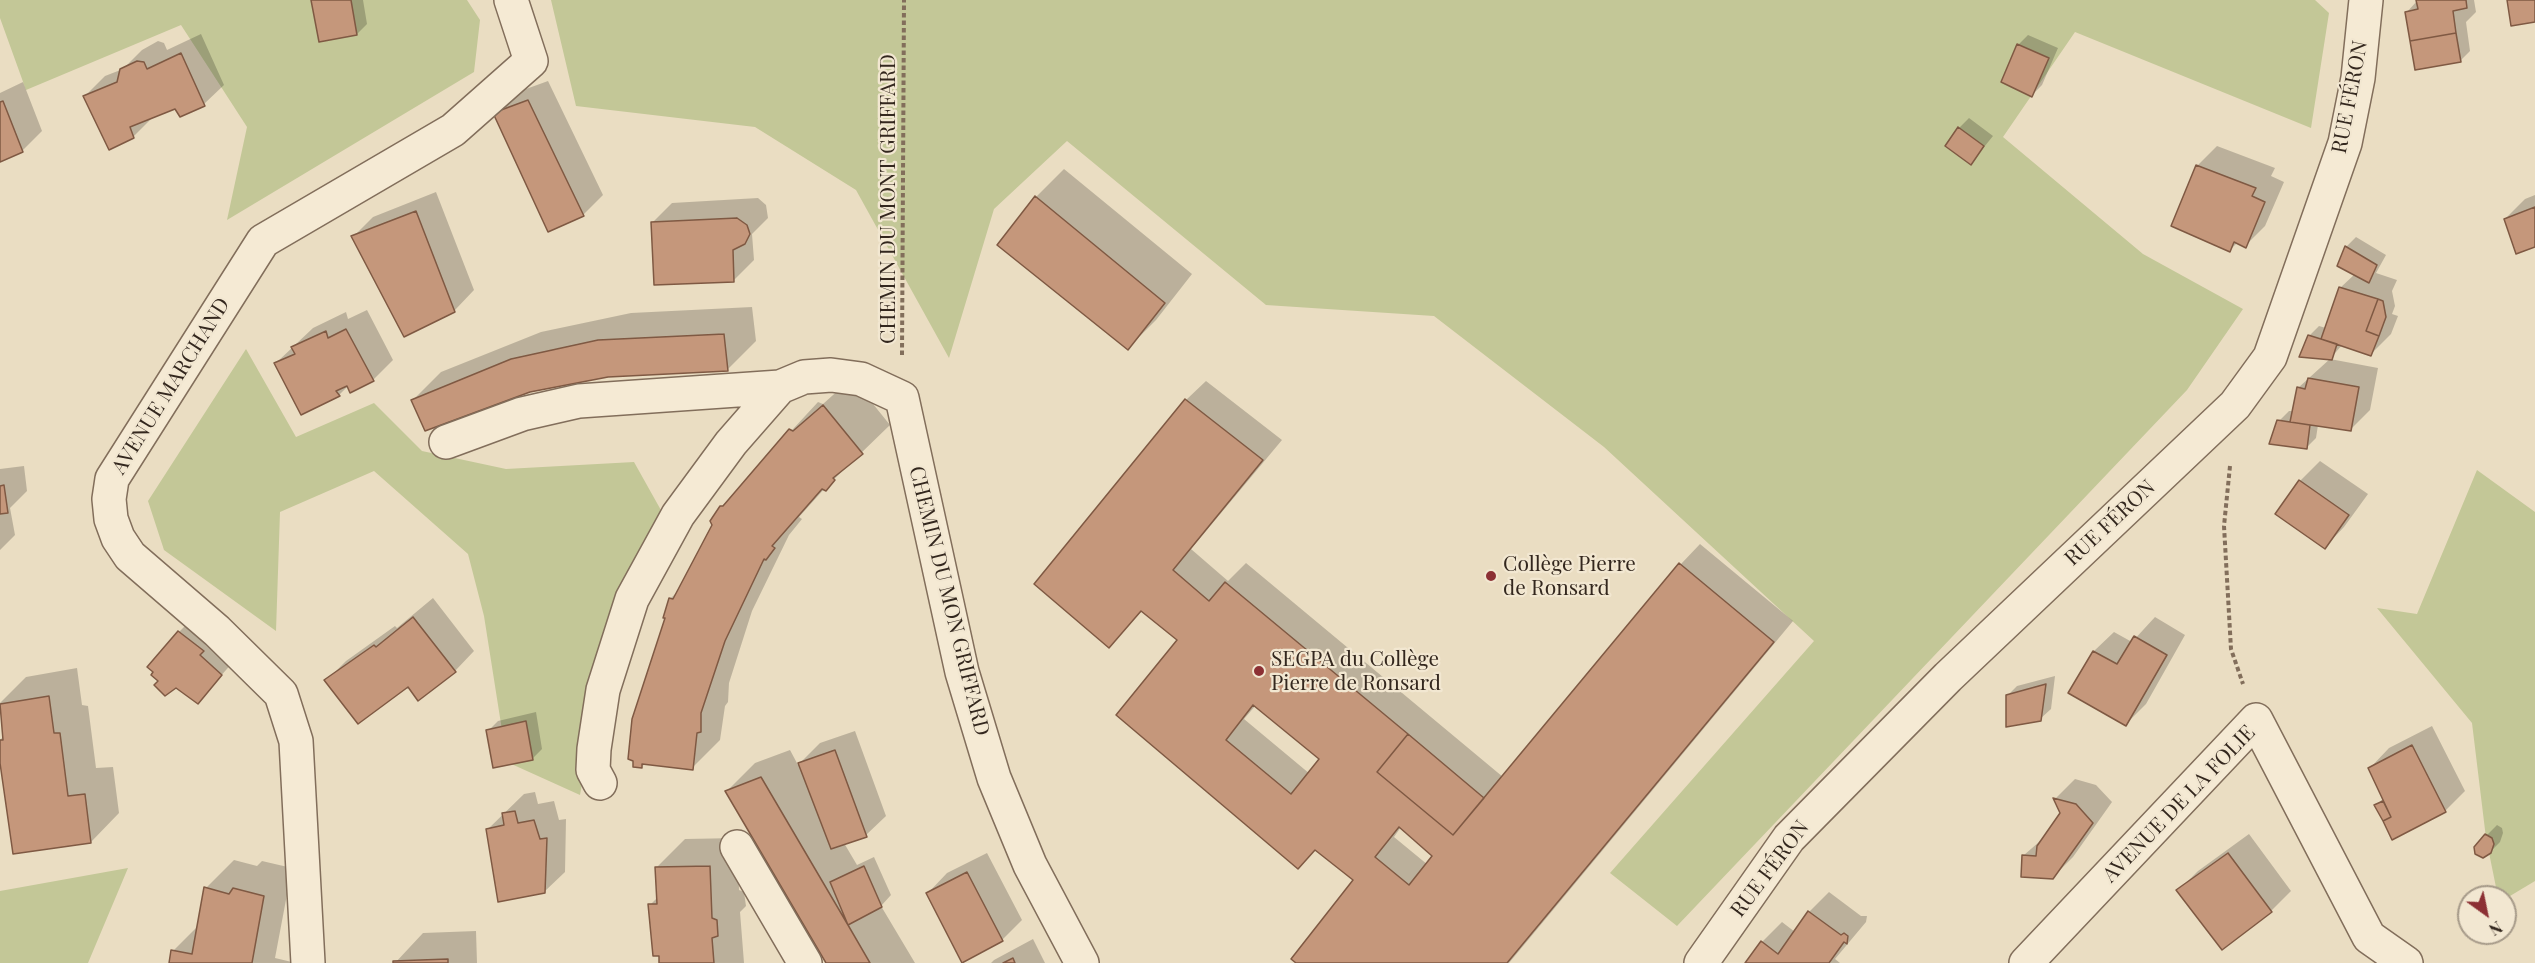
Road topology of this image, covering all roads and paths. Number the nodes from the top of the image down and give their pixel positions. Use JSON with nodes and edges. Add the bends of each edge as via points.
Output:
{"nodes":[{"id":1,"x":511,"y":0,"type":"edge"},
{"id":2,"x":904,"y":0,"type":"edge"},
{"id":3,"x":2366,"y":0,"type":"edge"},
{"id":4,"x":780,"y":387,"type":"junction"},
{"id":5,"x":902,"y":398,"type":"junction"},
{"id":6,"x":2235,"y":405,"type":"junction"},
{"id":7,"x":446,"y":442,"type":"dead end"},
{"id":8,"x":2256,"y":720,"type":"junction"},
{"id":9,"x":600,"y":783,"type":"dead end"},
{"id":10,"x":737,"y":847,"type":"dead end"},
{"id":11,"x":308,"y":963,"type":"edge"},
{"id":12,"x":805,"y":963,"type":"edge"},
{"id":13,"x":1082,"y":963,"type":"edge"},
{"id":14,"x":1701,"y":963,"type":"edge"},
{"id":15,"x":2026,"y":963,"type":"edge"},
{"id":16,"x":2406,"y":963,"type":"edge"}],
"edges":[{"from":1,"to":11,"type":"street","name":"AVENUE MARCHAND","via":[[531,61],[453,130],[263,241],[112,479],[111,519],[130,556],[217,631],[281,694],[296,741]]},
{"from":2,"to":5,"type":"path","name":"CHEMIN DU MONT GRIFFARD"},
{"from":3,"to":6,"type":"street","name":"RUE FÉRON","via":[[2358,78],[2345,143],[2270,357]]},
{"from":4,"to":5,"type":"street","via":[[804,377],[831,375],[861,379]]},
{"from":4,"to":7,"type":"street","via":[[579,401],[522,414]]},
{"from":4,"to":9,"type":"street","via":[[731,443],[678,515],[632,599],[603,690],[593,770]]},
{"from":5,"to":13,"type":"street","name":"CHEMIN DU MON GRIFFARD","via":[[962,672],[994,778],[1030,865]]},
{"from":6,"to":8,"type":"path","via":[[2224,526],[2230,649]]},
{"from":6,"to":14,"type":"street","name":"RUE FÉRON","via":[[1948,676],[1789,838]]},
{"from":8,"to":15,"type":"street","name":"AVENUE DE LA FOLIE"},
{"from":8,"to":16,"type":"street","name":"AVENUE DE LA FOLIE","via":[[2369,937]]},
{"from":10,"to":12,"type":"street"}]}
